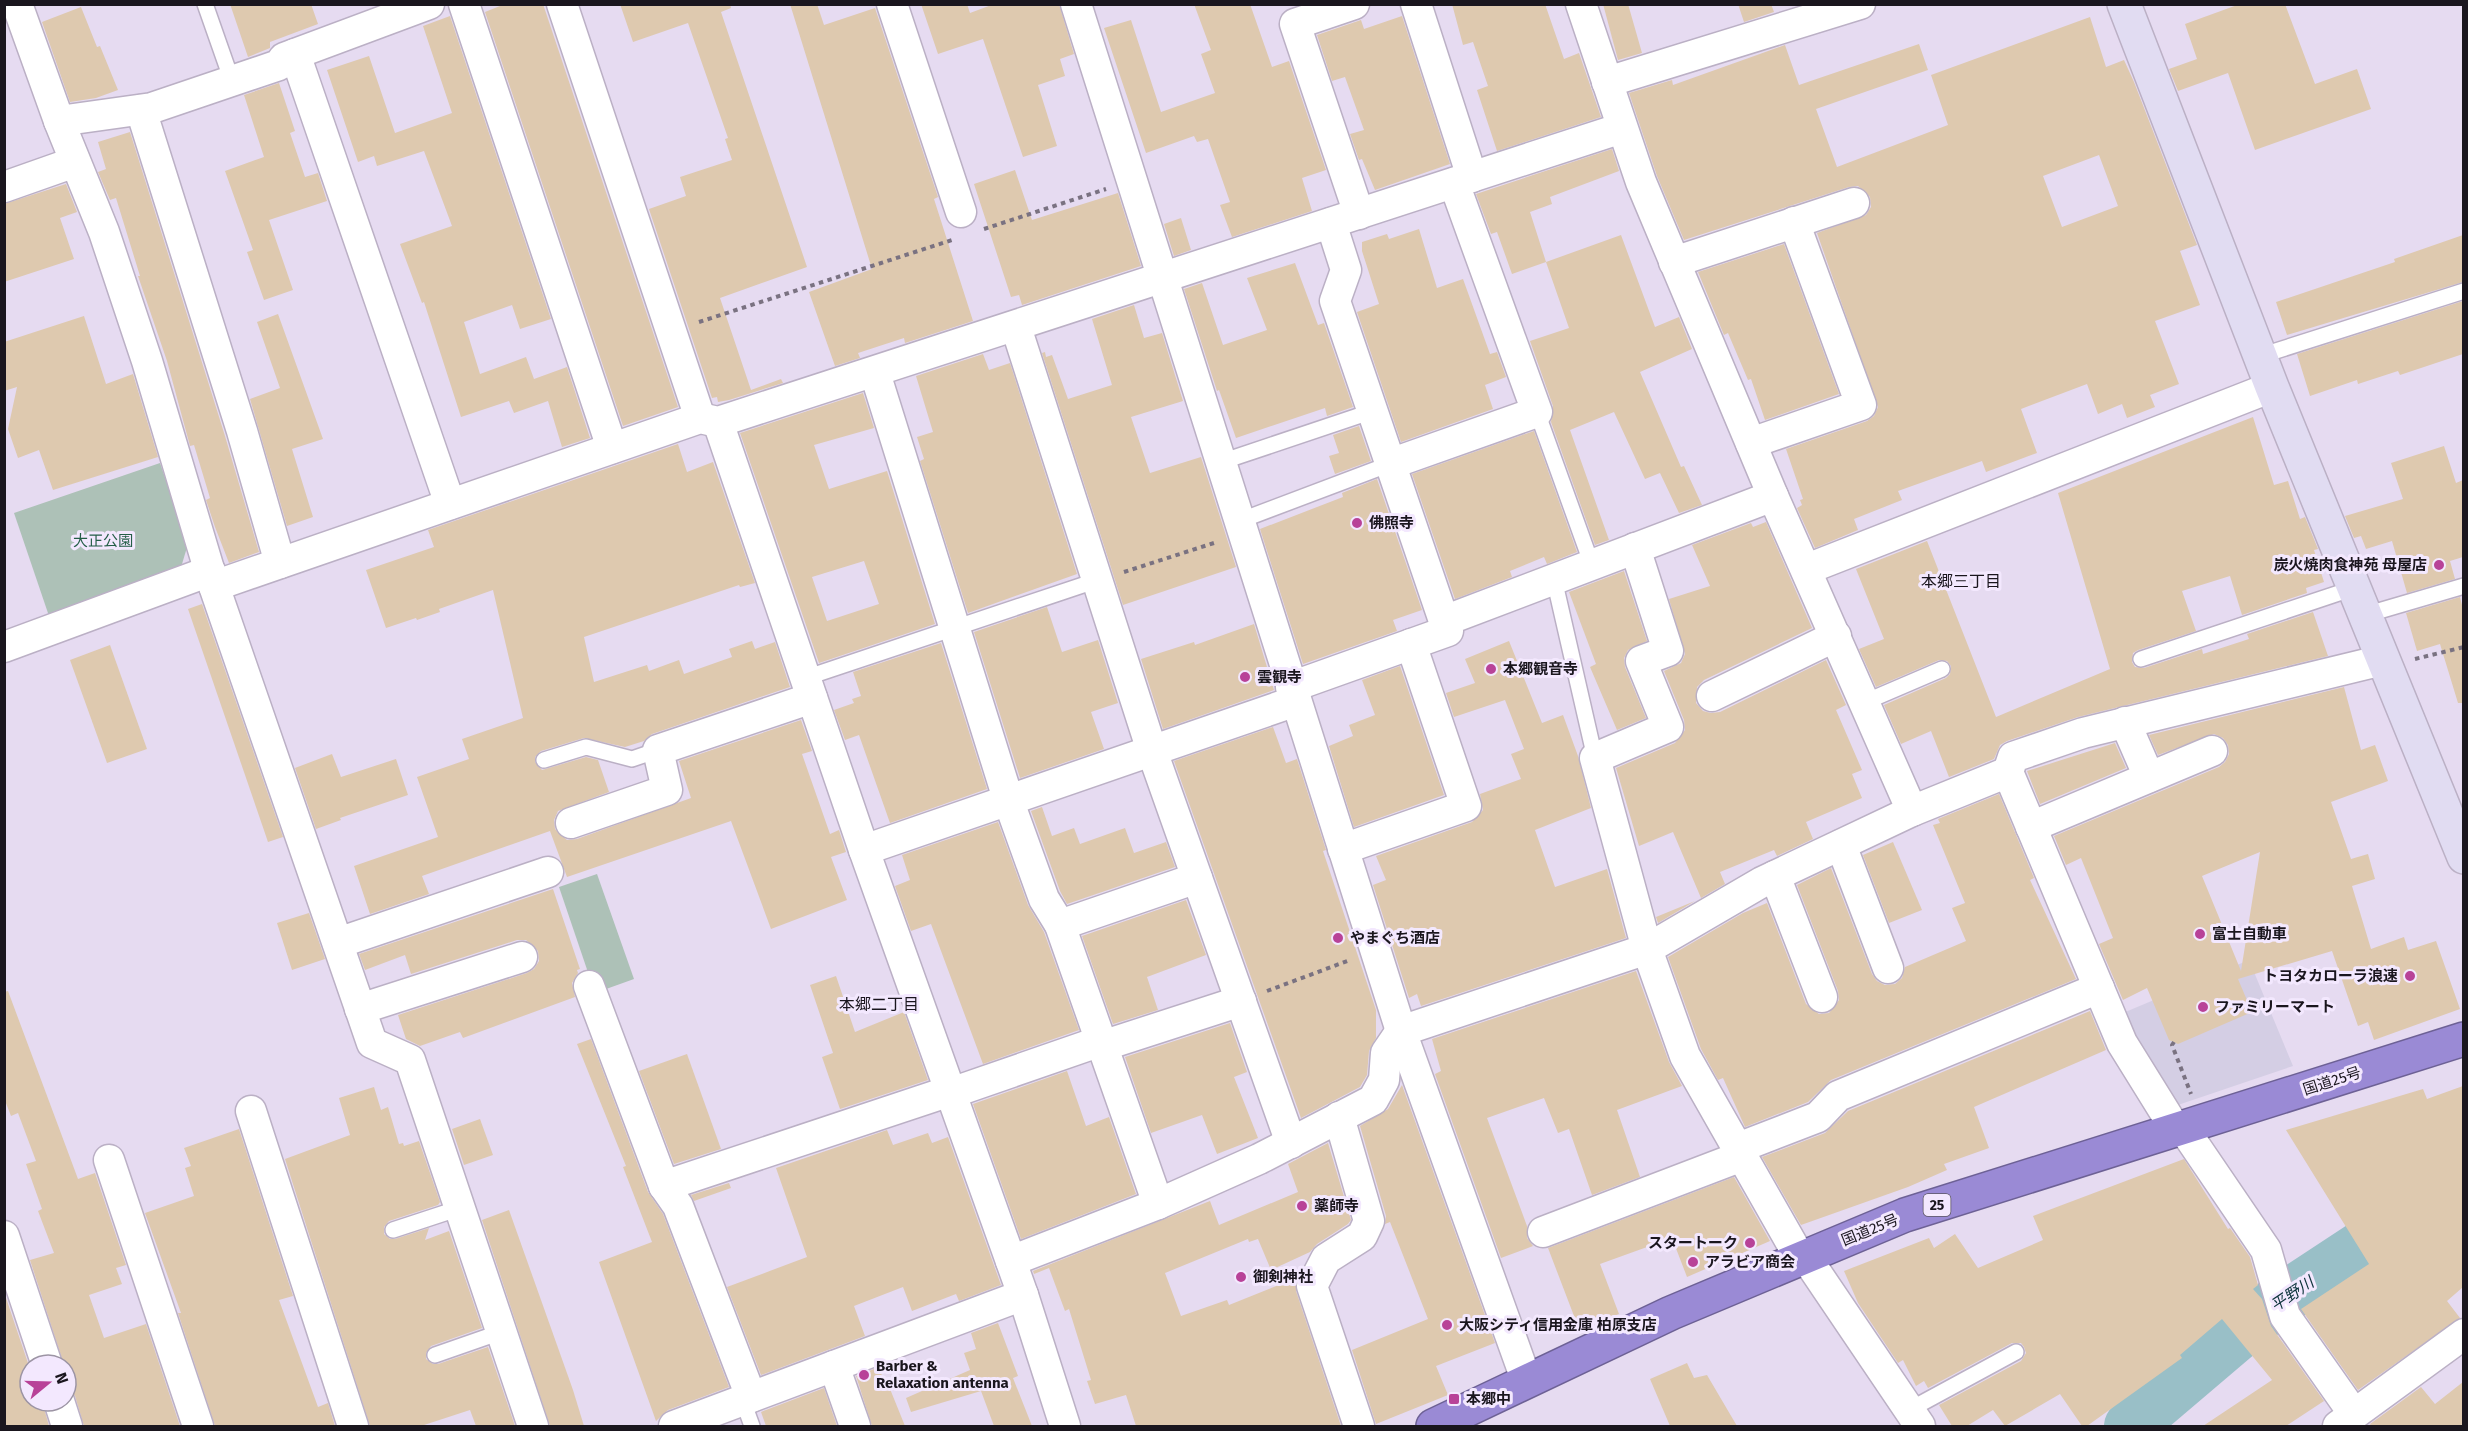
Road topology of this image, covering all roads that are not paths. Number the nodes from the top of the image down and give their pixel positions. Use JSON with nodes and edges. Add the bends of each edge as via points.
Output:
{"nodes":[{"id":1,"x":17,"y":4,"type":"edge"},
{"id":2,"x":205,"y":4,"type":"edge"},
{"id":3,"x":464,"y":4,"type":"edge"},
{"id":4,"x":562,"y":4,"type":"edge"},
{"id":5,"x":892,"y":4,"type":"edge"},
{"id":6,"x":1076,"y":4,"type":"edge"},
{"id":7,"x":1354,"y":4,"type":"edge"},
{"id":8,"x":1416,"y":4,"type":"edge"},
{"id":9,"x":1581,"y":4,"type":"edge"},
{"id":10,"x":1860,"y":4,"type":"edge"},
{"id":11,"x":2124,"y":4,"type":"edge"},
{"id":12,"x":418,"y":6,"type":"edge"},
{"id":13,"x":1805,"y":12,"type":"edge"},
{"id":14,"x":296,"y":54,"type":"junction"},
{"id":15,"x":232,"y":81,"type":"junction"},
{"id":16,"x":1607,"y":82,"type":"junction"},
{"id":17,"x":141,"y":110,"type":"junction"},
{"id":18,"x":59,"y":121,"type":"junction"},
{"id":19,"x":1622,"y":128,"type":"junction"},
{"id":20,"x":75,"y":162,"type":"junction"},
{"id":21,"x":1463,"y":180,"type":"junction"},
{"id":22,"x":4,"y":187,"type":"edge"},
{"id":23,"x":1854,"y":203,"type":"dead end"},
{"id":24,"x":1359,"y":214,"type":"junction"},
{"id":25,"x":1794,"y":222,"type":"junction"},
{"id":26,"x":1331,"y":223,"type":"junction"},
{"id":27,"x":966,"y":227,"type":"road end"},
{"id":28,"x":1674,"y":262,"type":"junction"},
{"id":29,"x":1163,"y":279,"type":"junction"},
{"id":30,"x":2463,"y":291,"type":"edge"},
{"id":31,"x":1016,"y":327,"type":"junction"},
{"id":32,"x":2260,"y":356,"type":"junction"},
{"id":33,"x":875,"y":373,"type":"junction"},
{"id":34,"x":2272,"y":387,"type":"junction"},
{"id":35,"x":1373,"y":411,"type":"junction"},
{"id":36,"x":1537,"y":412,"type":"junction"},
{"id":37,"x":709,"y":420,"type":"junction"},
{"id":38,"x":1751,"y":443,"type":"junction"},
{"id":39,"x":612,"y":448,"type":"junction"},
{"id":40,"x":1221,"y":462,"type":"junction"},
{"id":41,"x":1390,"y":464,"type":"junction"},
{"id":42,"x":1773,"y":496,"type":"junction"},
{"id":43,"x":450,"y":504,"type":"junction"},
{"id":44,"x":1241,"y":527,"type":"junction"},
{"id":45,"x":1635,"y":548,"type":"junction"},
{"id":46,"x":280,"y":563,"type":"junction"},
{"id":47,"x":1592,"y":565,"type":"junction"},
{"id":48,"x":1807,"y":569,"type":"junction"},
{"id":49,"x":212,"y":579,"type":"junction"},
{"id":50,"x":1554,"y":579,"type":"junction"},
{"id":51,"x":1098,"y":580,"type":"junction"},
{"id":52,"x":2463,"y":586,"type":"edge"},
{"id":53,"x":2360,"y":602,"type":"junction"},
{"id":54,"x":1443,"y":621,"type":"junction"},
{"id":55,"x":955,"y":627,"type":"junction"},
{"id":56,"x":1836,"y":636,"type":"junction"},
{"id":57,"x":1411,"y":644,"type":"junction"},
{"id":58,"x":4,"y":647,"type":"edge"},
{"id":59,"x":2141,"y":659,"type":"dead end"},
{"id":60,"x":2384,"y":663,"type":"junction"},
{"id":61,"x":1942,"y":669,"type":"dead end"},
{"id":62,"x":808,"y":688,"type":"junction"},
{"id":63,"x":1293,"y":694,"type":"junction"},
{"id":64,"x":1712,"y":696,"type":"dead end"},
{"id":65,"x":1865,"y":702,"type":"junction"},
{"id":66,"x":2125,"y":722,"type":"junction"},
{"id":67,"x":658,"y":750,"type":"junction"},
{"id":68,"x":1152,"y":751,"type":"junction"},
{"id":69,"x":2212,"y":751,"type":"dead end"},
{"id":70,"x":1594,"y":759,"type":"junction"},
{"id":71,"x":544,"y":760,"type":"dead end"},
{"id":72,"x":2008,"y":772,"type":"junction"},
{"id":73,"x":2149,"y":777,"type":"junction"},
{"id":74,"x":1009,"y":802,"type":"junction"},
{"id":75,"x":1912,"y":811,"type":"junction"},
{"id":76,"x":570,"y":823,"type":"dead end"},
{"id":77,"x":2031,"y":827,"type":"junction"},
{"id":78,"x":1841,"y":845,"type":"junction"},
{"id":79,"x":1343,"y":849,"type":"junction"},
{"id":80,"x":864,"y":850,"type":"junction"},
{"id":81,"x":2463,"y":857,"type":"edge"},
{"id":82,"x":548,"y":872,"type":"dead end"},
{"id":83,"x":1775,"y":876,"type":"junction"},
{"id":84,"x":1197,"y":878,"type":"junction"},
{"id":85,"x":1060,"y":925,"type":"junction"},
{"id":86,"x":338,"y":943,"type":"junction"},
{"id":87,"x":1647,"y":950,"type":"junction"},
{"id":88,"x":522,"y":957,"type":"dead end"},
{"id":89,"x":1888,"y":968,"type":"dead end"},
{"id":90,"x":589,"y":986,"type":"dead end"},
{"id":91,"x":2099,"y":988,"type":"junction"},
{"id":92,"x":1822,"y":997,"type":"dead end"},
{"id":93,"x":1241,"y":1001,"type":"junction"},
{"id":94,"x":360,"y":1009,"type":"junction"},
{"id":95,"x":1401,"y":1031,"type":"junction"},
{"id":96,"x":2463,"y":1039,"type":"edge"},
{"id":97,"x":1102,"y":1043,"type":"junction"},
{"id":98,"x":950,"y":1092,"type":"junction"},
{"id":99,"x":251,"y":1111,"type":"dead end"},
{"id":100,"x":1339,"y":1117,"type":"junction"},
{"id":101,"x":2185,"y":1121,"type":"junction"},
{"id":102,"x":1291,"y":1143,"type":"junction"},
{"id":103,"x":1740,"y":1152,"type":"junction"},
{"id":104,"x":109,"y":1160,"type":"dead end"},
{"id":105,"x":664,"y":1186,"type":"junction"},
{"id":106,"x":1158,"y":1204,"type":"junction"},
{"id":107,"x":460,"y":1208,"type":"junction"},
{"id":108,"x":393,"y":1230,"type":"dead end"},
{"id":109,"x":1543,"y":1232,"type":"dead end"},
{"id":110,"x":4,"y":1236,"type":"edge"},
{"id":111,"x":1802,"y":1257,"type":"junction"},
{"id":112,"x":1011,"y":1261,"type":"junction"},
{"id":113,"x":1023,"y":1295,"type":"junction"},
{"id":114,"x":501,"y":1332,"type":"junction"},
{"id":115,"x":2463,"y":1334,"type":"edge"},
{"id":116,"x":2016,"y":1352,"type":"dead end"},
{"id":117,"x":43,"y":1353,"type":"edge"},
{"id":118,"x":435,"y":1356,"type":"dead end"},
{"id":119,"x":834,"y":1366,"type":"junction"},
{"id":120,"x":1527,"y":1382,"type":"junction"},
{"id":121,"x":748,"y":1408,"type":"edge"},
{"id":122,"x":1915,"y":1418,"type":"edge"},
{"id":123,"x":2346,"y":1420,"type":"edge"},
{"id":124,"x":198,"y":1426,"type":"edge"},
{"id":125,"x":353,"y":1426,"type":"edge"},
{"id":126,"x":533,"y":1426,"type":"edge"},
{"id":127,"x":674,"y":1426,"type":"edge"},
{"id":128,"x":855,"y":1426,"type":"edge"},
{"id":129,"x":1065,"y":1426,"type":"edge"},
{"id":130,"x":1359,"y":1426,"type":"edge"},
{"id":131,"x":1433,"y":1426,"type":"edge"}],
"edges":[{"from":1,"to":18,"type":"street"},
{"from":2,"to":15,"type":"lane"},
{"from":3,"to":39,"type":"street"},
{"from":4,"to":37,"type":"street","via":[[671,332]]},
{"from":5,"to":27,"type":"street"},
{"from":6,"to":29,"type":"street"},
{"from":7,"to":24,"type":"street","via":[[1295,24]]},
{"from":8,"to":21,"type":"street"},
{"from":9,"to":16,"type":"street"},
{"from":10,"to":13,"type":"street"},
{"from":11,"to":32,"type":"street"},
{"from":12,"to":14,"type":"street"},
{"from":13,"to":16,"type":"street"},
{"from":14,"to":15,"type":"street","via":[[284,58],[279,65]]},
{"from":14,"to":43,"type":"street"},
{"from":15,"to":17,"type":"street"},
{"from":16,"to":19,"type":"street"},
{"from":17,"to":18,"type":"street"},
{"from":17,"to":46,"type":"street"},
{"from":18,"to":20,"type":"street"},
{"from":19,"to":21,"type":"street"},
{"from":19,"to":28,"type":"street"},
{"from":20,"to":22,"type":"street"},
{"from":20,"to":49,"type":"street","via":[[104,232],[147,361]]},
{"from":21,"to":24,"type":"street"},
{"from":21,"to":36,"type":"street"},
{"from":23,"to":25,"type":"street"},
{"from":24,"to":26,"type":"street"},
{"from":25,"to":28,"type":"street"},
{"from":25,"to":38,"type":"street","via":[[1860,405]]},
{"from":26,"to":29,"type":"street"},
{"from":26,"to":35,"type":"street","via":[[1347,270],[1335,301]]},
{"from":28,"to":38,"type":"street"},
{"from":29,"to":31,"type":"street"},
{"from":29,"to":40,"type":"street"},
{"from":30,"to":32,"type":"lane"},
{"from":31,"to":33,"type":"street"},
{"from":31,"to":51,"type":"street"},
{"from":32,"to":34,"type":"street"},
{"from":33,"to":37,"type":"street"},
{"from":33,"to":55,"type":"street"},
{"from":34,"to":48,"type":"street"},
{"from":34,"to":53,"type":"street"},
{"from":35,"to":40,"type":"lane"},
{"from":35,"to":41,"type":"street"},
{"from":36,"to":41,"type":"street"},
{"from":36,"to":47,"type":"lane"},
{"from":37,"to":39,"type":"street"},
{"from":37,"to":62,"type":"street"},
{"from":38,"to":42,"type":"street"},
{"from":39,"to":43,"type":"street"},
{"from":40,"to":44,"type":"street"},
{"from":41,"to":44,"type":"lane"},
{"from":41,"to":54,"type":"street"},
{"from":42,"to":45,"type":"street"},
{"from":42,"to":48,"type":"street"},
{"from":43,"to":46,"type":"street"},
{"from":44,"to":63,"type":"street"},
{"from":45,"to":47,"type":"street"},
{"from":45,"to":70,"type":"street","via":[[1668,651],[1641,661],[1668,727]]},
{"from":46,"to":49,"type":"street"},
{"from":47,"to":50,"type":"street"},
{"from":48,"to":56,"type":"street"},
{"from":49,"to":58,"type":"street"},
{"from":49,"to":86,"type":"street"},
{"from":50,"to":54,"type":"street"},
{"from":50,"to":70,"type":"lane"},
{"from":51,"to":55,"type":"lane"},
{"from":51,"to":68,"type":"street"},
{"from":52,"to":53,"type":"lane"},
{"from":53,"to":59,"type":"lane"},
{"from":53,"to":60,"type":"street"},
{"from":54,"to":57,"type":"street","via":[[1448,630]]},
{"from":55,"to":62,"type":"lane"},
{"from":55,"to":74,"type":"street"},
{"from":56,"to":64,"type":"street"},
{"from":56,"to":65,"type":"street"},
{"from":57,"to":63,"type":"street"},
{"from":57,"to":79,"type":"street","via":[[1466,806]]},
{"from":60,"to":66,"type":"street"},
{"from":60,"to":81,"type":"street"},
{"from":61,"to":65,"type":"lane"},
{"from":62,"to":67,"type":"street"},
{"from":62,"to":80,"type":"street"},
{"from":63,"to":68,"type":"street"},
{"from":63,"to":79,"type":"street"},
{"from":65,"to":75,"type":"street"},
{"from":66,"to":72,"type":"street","via":[[2013,757]]},
{"from":66,"to":73,"type":"street"},
{"from":67,"to":71,"type":"lane","via":[[632,759],[586,747]]},
{"from":67,"to":76,"type":"street","via":[[667,790]]},
{"from":68,"to":74,"type":"street"},
{"from":68,"to":84,"type":"street"},
{"from":69,"to":73,"type":"street"},
{"from":70,"to":87,"type":"street"},
{"from":72,"to":75,"type":"street"},
{"from":72,"to":77,"type":"street"},
{"from":73,"to":77,"type":"street"},
{"from":74,"to":80,"type":"street"},
{"from":74,"to":85,"type":"street","via":[[1044,899]]},
{"from":75,"to":78,"type":"street"},
{"from":77,"to":91,"type":"street"},
{"from":78,"to":83,"type":"street"},
{"from":78,"to":89,"type":"street"},
{"from":79,"to":95,"type":"street"},
{"from":80,"to":98,"type":"street"},
{"from":82,"to":86,"type":"street"},
{"from":83,"to":87,"type":"street"},
{"from":83,"to":92,"type":"street"},
{"from":84,"to":85,"type":"street"},
{"from":84,"to":93,"type":"street"},
{"from":85,"to":97,"type":"street"},
{"from":86,"to":94,"type":"street"},
{"from":87,"to":95,"type":"street"},
{"from":87,"to":103,"type":"street","via":[[1685,1056]]},
{"from":88,"to":94,"type":"street"},
{"from":90,"to":105,"type":"street"},
{"from":91,"to":101,"type":"street","via":[[2122,1043]]},
{"from":91,"to":103,"type":"street","via":[[1838,1096],[1818,1117]]},
{"from":93,"to":97,"type":"street"},
{"from":93,"to":102,"type":"street"},
{"from":94,"to":107,"type":"street","via":[[372,1043],[410,1060]]},
{"from":95,"to":100,"type":"street","via":[[1386,1053],[1384,1080],[1373,1100]]},
{"from":95,"to":120,"type":"street"},
{"from":96,"to":101,"type":"highway","name":"国道25号","number":"25"},
{"from":97,"to":98,"type":"street"},
{"from":97,"to":106,"type":"street"},
{"from":98,"to":105,"type":"street"},
{"from":98,"to":112,"type":"street"},
{"from":99,"to":125,"type":"street"},
{"from":100,"to":102,"type":"street"},
{"from":100,"to":130,"type":"street","via":[[1369,1221],[1362,1236],[1326,1259],[1312,1286]]},
{"from":101,"to":111,"type":"highway","name":"国道25号","number":"25","via":[[1905,1215]]},
{"from":101,"to":123,"type":"street","via":[[2266,1251],[2285,1316]]},
{"from":102,"to":106,"type":"street"},
{"from":103,"to":109,"type":"street"},
{"from":103,"to":111,"type":"street"},
{"from":104,"to":124,"type":"street"},
{"from":105,"to":121,"type":"street","via":[[678,1206]]},
{"from":106,"to":112,"type":"street"},
{"from":107,"to":108,"type":"lane"},
{"from":107,"to":114,"type":"street"},
{"from":110,"to":117,"type":"street"},
{"from":111,"to":120,"type":"highway","name":"国道25号","number":"25","via":[[1671,1313]]},
{"from":111,"to":122,"type":"street"},
{"from":112,"to":113,"type":"street"},
{"from":113,"to":119,"type":"street"},
{"from":113,"to":129,"type":"street"},
{"from":114,"to":118,"type":"lane"},
{"from":114,"to":126,"type":"street"},
{"from":115,"to":123,"type":"street"},
{"from":116,"to":122,"type":"lane"},
{"from":119,"to":121,"type":"street"},
{"from":119,"to":128,"type":"street"},
{"from":120,"to":131,"type":"highway","name":"国道25号","number":"25"},
{"from":121,"to":127,"type":"street"}]}
